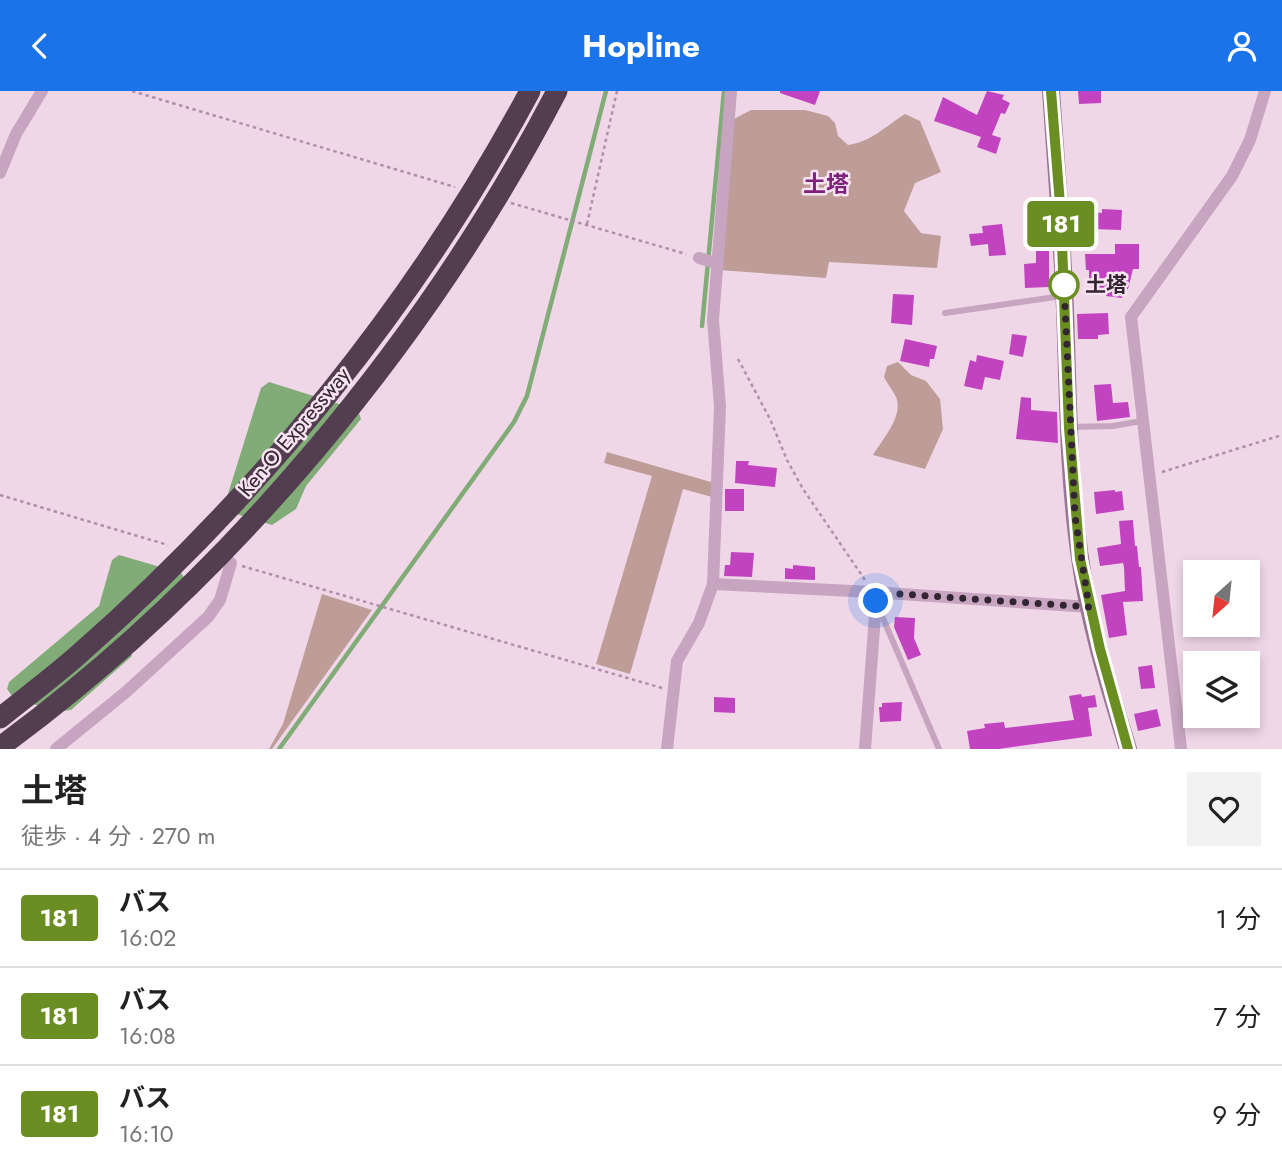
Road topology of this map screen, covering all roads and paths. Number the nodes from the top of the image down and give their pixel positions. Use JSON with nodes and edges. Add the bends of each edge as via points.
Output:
{"nodes":[{"id":1,"x":42,"y":91,"type":"edge"},
{"id":2,"x":132,"y":91,"type":"edge"},
{"id":3,"x":530,"y":91,"type":"edge"},
{"id":4,"x":557,"y":91,"type":"edge"},
{"id":5,"x":617,"y":91,"type":"edge"},
{"id":6,"x":731,"y":91,"type":"edge"},
{"id":7,"x":1051,"y":91,"type":"edge"},
{"id":8,"x":1265,"y":91,"type":"edge"},
{"id":9,"x":0,"y":173,"type":"edge"},
{"id":10,"x":466,"y":190,"type":"dead end"},
{"id":11,"x":506,"y":202,"type":"dead end"},
{"id":12,"x":587,"y":226,"type":"junction"},
{"id":13,"x":699,"y":258,"type":"joint"},
{"id":14,"x":716,"y":263,"type":"junction"},
{"id":15,"x":1064,"y":296,"type":"junction"},
{"id":16,"x":945,"y":313,"type":"dead end"},
{"id":17,"x":738,"y":359,"type":"dead end"},
{"id":18,"x":1142,"y":421,"type":"junction"},
{"id":19,"x":1069,"y":428,"type":"junction"},
{"id":20,"x":1282,"y":435,"type":"edge"},
{"id":21,"x":1148,"y":477,"type":"junction"},
{"id":22,"x":231,"y":563,"type":"dead end"},
{"id":23,"x":713,"y":584,"type":"junction"},
{"id":24,"x":874,"y":597,"type":"junction"},
{"id":25,"x":371,"y":604,"type":"dead end"},
{"id":26,"x":1089,"y":607,"type":"junction"},
{"id":27,"x":674,"y":692,"type":"junction"},
{"id":28,"x":0,"y":718,"type":"edge"},
{"id":29,"x":0,"y":747,"type":"edge"},
{"id":30,"x":56,"y":749,"type":"edge"},
{"id":31,"x":667,"y":749,"type":"edge"},
{"id":32,"x":865,"y":749,"type":"edge"},
{"id":33,"x":939,"y":749,"type":"edge"},
{"id":34,"x":1128,"y":749,"type":"edge"},
{"id":35,"x":1181,"y":749,"type":"edge"}],
"edges":[{"from":1,"to":9,"type":"street","via":[[16,134]]},
{"from":2,"to":10,"type":"path"},
{"from":3,"to":28,"type":"highway","name":"Ken-O Expressway","bridge":true,"via":[[460,209],[320,405],[158,580],[78,655]]},
{"from":4,"to":29,"type":"highway","name":"Ken-O Expressway","bridge":true,"via":[[482,222],[418,319],[339,422],[176,598]]},
{"from":5,"to":12,"type":"path"},
{"from":6,"to":14,"type":"street"},
{"from":7,"to":15,"type":"main road"},
{"from":8,"to":18,"type":"street","via":[[1232,176],[1131,317]]},
{"from":11,"to":12,"type":"path"},
{"from":12,"to":13,"type":"path"},
{"from":13,"to":14,"type":"street"},
{"from":14,"to":23,"type":"street","via":[[713,320],[720,406]]},
{"from":15,"to":16,"type":"lane"},
{"from":15,"to":19,"type":"main road"},
{"from":17,"to":24,"type":"path","via":[[803,489]]},
{"from":18,"to":19,"type":"lane"},
{"from":18,"to":21,"type":"street"},
{"from":19,"to":26,"type":"main road","via":[[1075,516]]},
{"from":20,"to":21,"type":"path"},
{"from":21,"to":35,"type":"street"},
{"from":22,"to":30,"type":"street","via":[[220,600],[208,617]]},
{"from":23,"to":24,"type":"street"},
{"from":23,"to":27,"type":"street","via":[[699,623],[677,661]]},
{"from":24,"to":26,"type":"street"},
{"from":24,"to":32,"type":"street"},
{"from":24,"to":33,"type":"lane"},
{"from":25,"to":27,"type":"path"},
{"from":26,"to":34,"type":"main road"},
{"from":27,"to":31,"type":"street"}]}
